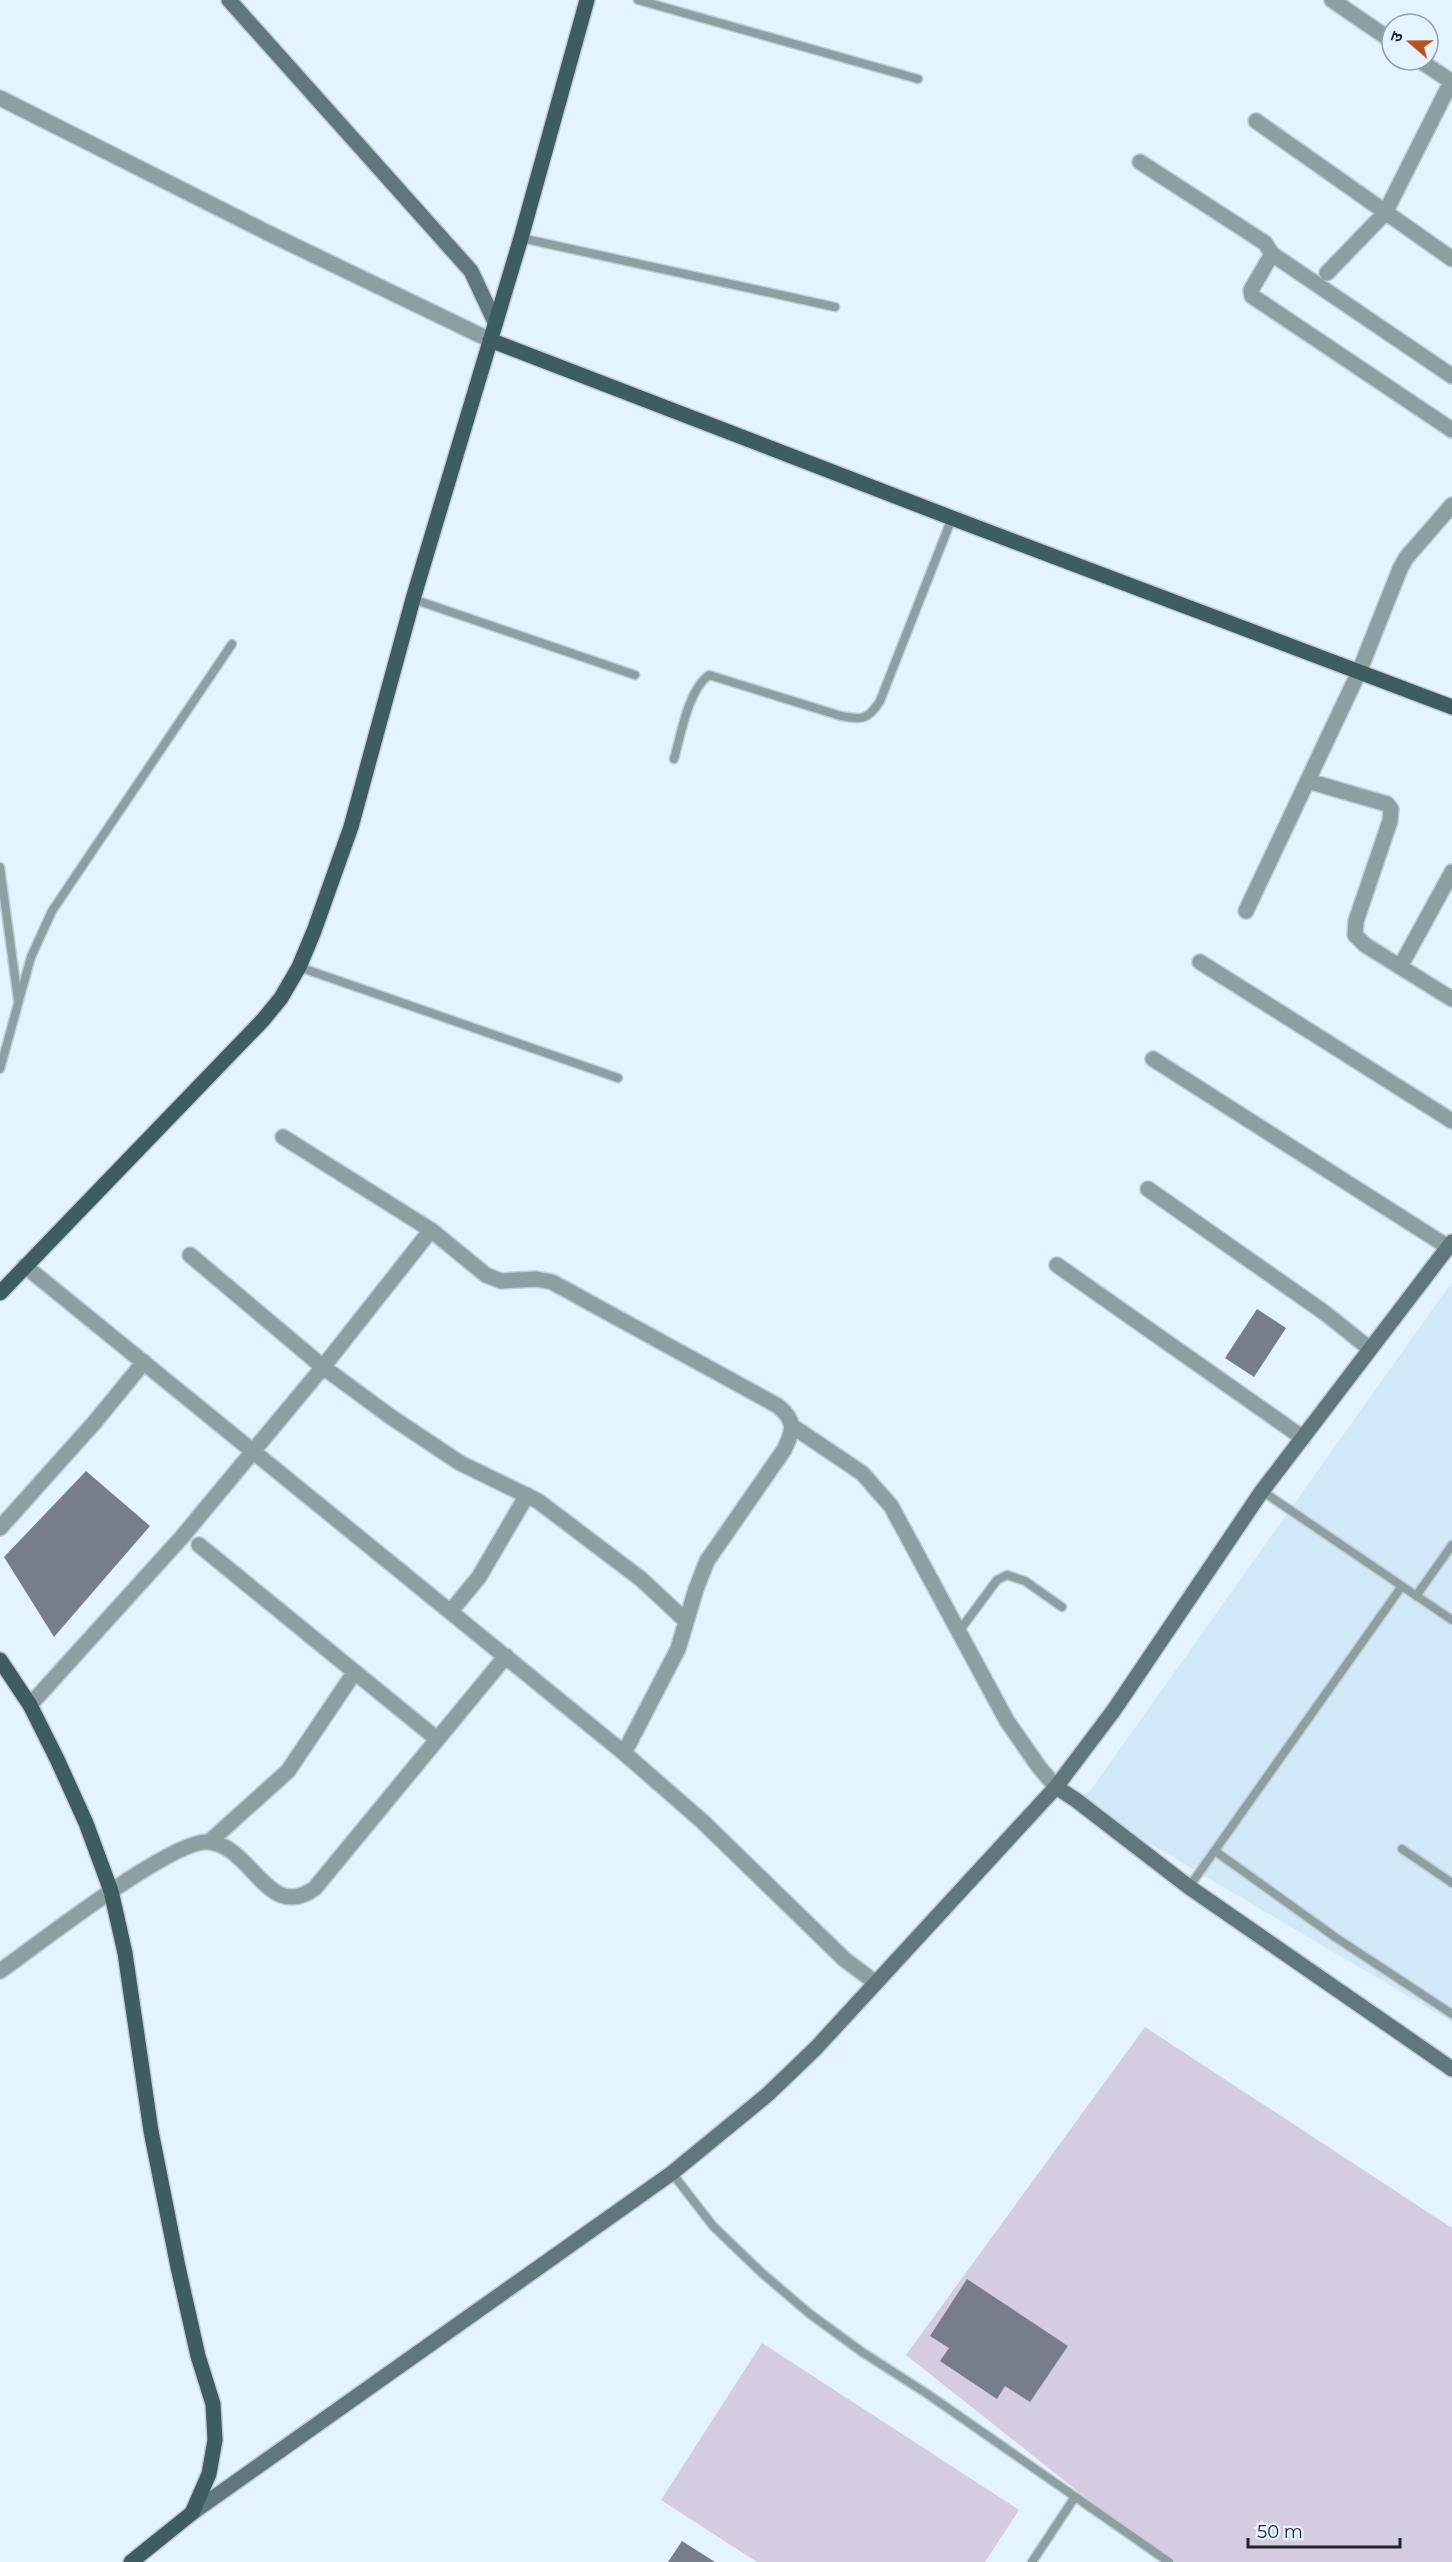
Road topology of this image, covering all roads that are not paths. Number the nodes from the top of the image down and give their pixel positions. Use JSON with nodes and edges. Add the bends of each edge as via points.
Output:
{"nodes":[{"id":1,"x":229,"y":0,"type":"edge"},
{"id":2,"x":587,"y":0,"type":"edge"},
{"id":3,"x":638,"y":0,"type":"edge"},
{"id":4,"x":1332,"y":0,"type":"edge"},
{"id":5,"x":1380,"y":33,"type":"edge"},
{"id":6,"x":1437,"y":72,"type":"edge"},
{"id":7,"x":918,"y":78,"type":"dead end"},
{"id":8,"x":1452,"y":82,"type":"edge"},
{"id":9,"x":0,"y":98,"type":"edge"},
{"id":10,"x":1256,"y":121,"type":"dead end"},
{"id":11,"x":1140,"y":162,"type":"dead end"},
{"id":12,"x":1385,"y":213,"type":"junction"},
{"id":13,"x":521,"y":238,"type":"junction"},
{"id":14,"x":1272,"y":254,"type":"junction"},
{"id":15,"x":1452,"y":259,"type":"edge"},
{"id":16,"x":1327,"y":273,"type":"dead end"},
{"id":17,"x":835,"y":308,"type":"dead end"},
{"id":18,"x":495,"y":322,"type":"junction"},
{"id":19,"x":490,"y":340,"type":"junction"},
{"id":20,"x":1452,"y":376,"type":"edge"},
{"id":21,"x":1452,"y":430,"type":"edge"},
{"id":22,"x":1452,"y":505,"type":"edge"},
{"id":23,"x":952,"y":518,"type":"junction"},
{"id":24,"x":413,"y":599,"type":"junction"},
{"id":25,"x":232,"y":644,"type":"dead end"},
{"id":26,"x":1359,"y":672,"type":"junction"},
{"id":27,"x":635,"y":675,"type":"dead end"},
{"id":28,"x":1452,"y":706,"type":"edge"},
{"id":29,"x":674,"y":759,"type":"dead end"},
{"id":30,"x":1308,"y":781,"type":"junction"},
{"id":31,"x":0,"y":867,"type":"edge"},
{"id":32,"x":1452,"y":872,"type":"edge"},
{"id":33,"x":1246,"y":911,"type":"dead end"},
{"id":34,"x":1200,"y":962,"type":"dead end"},
{"id":35,"x":1400,"y":967,"type":"junction"},
{"id":36,"x":298,"y":968,"type":"junction"},
{"id":37,"x":1452,"y":999,"type":"edge"},
{"id":38,"x":18,"y":1004,"type":"junction"},
{"id":39,"x":1153,"y":1059,"type":"dead end"},
{"id":40,"x":0,"y":1069,"type":"edge"},
{"id":41,"x":618,"y":1078,"type":"dead end"},
{"id":42,"x":1452,"y":1121,"type":"edge"},
{"id":43,"x":283,"y":1137,"type":"dead end"},
{"id":44,"x":1148,"y":1189,"type":"dead end"},
{"id":45,"x":432,"y":1230,"type":"junction"},
{"id":46,"x":1450,"y":1244,"type":"edge"},
{"id":47,"x":190,"y":1255,"type":"dead end"},
{"id":48,"x":1057,"y":1264,"type":"dead end"},
{"id":49,"x":25,"y":1266,"type":"junction"},
{"id":50,"x":0,"y":1293,"type":"edge"},
{"id":51,"x":1370,"y":1349,"type":"junction"},
{"id":52,"x":144,"y":1362,"type":"junction"},
{"id":53,"x":323,"y":1367,"type":"junction"},
{"id":54,"x":792,"y":1426,"type":"junction"},
{"id":55,"x":1303,"y":1438,"type":"junction"},
{"id":56,"x":253,"y":1451,"type":"junction"},
{"id":57,"x":1262,"y":1491,"type":"junction"},
{"id":58,"x":527,"y":1495,"type":"junction"},
{"id":59,"x":0,"y":1528,"type":"edge"},
{"id":60,"x":199,"y":1545,"type":"dead end"},
{"id":61,"x":1452,"y":1545,"type":"edge"},
{"id":62,"x":1402,"y":1586,"type":"junction"},
{"id":63,"x":1416,"y":1596,"type":"junction"},
{"id":64,"x":1062,"y":1607,"type":"dead end"},
{"id":65,"x":451,"y":1611,"type":"junction"},
{"id":66,"x":1452,"y":1620,"type":"edge"},
{"id":67,"x":686,"y":1621,"type":"junction"},
{"id":68,"x":960,"y":1630,"type":"junction"},
{"id":69,"x":506,"y":1656,"type":"junction"},
{"id":70,"x":0,"y":1660,"type":"edge"},
{"id":71,"x":354,"y":1673,"type":"junction"},
{"id":72,"x":30,"y":1705,"type":"junction"},
{"id":73,"x":437,"y":1739,"type":"junction"},
{"id":74,"x":624,"y":1753,"type":"junction"},
{"id":75,"x":1056,"y":1787,"type":"junction"},
{"id":76,"x":209,"y":1842,"type":"junction"},
{"id":77,"x":1402,"y":1850,"type":"dead end"},
{"id":78,"x":1215,"y":1851,"type":"junction"},
{"id":79,"x":1452,"y":1883,"type":"edge"},
{"id":80,"x":1189,"y":1887,"type":"junction"},
{"id":81,"x":111,"y":1891,"type":"junction"},
{"id":82,"x":0,"y":1971,"type":"edge"},
{"id":83,"x":876,"y":1983,"type":"junction"},
{"id":84,"x":1452,"y":2014,"type":"edge"},
{"id":85,"x":1452,"y":2069,"type":"edge"},
{"id":86,"x":672,"y":2173,"type":"junction"},
{"id":87,"x":1075,"y":2497,"type":"junction"},
{"id":88,"x":192,"y":2513,"type":"junction"},
{"id":89,"x":131,"y":2562,"type":"edge"},
{"id":90,"x":1032,"y":2562,"type":"edge"},
{"id":91,"x":1169,"y":2562,"type":"edge"}],
"edges":[{"from":1,"to":18,"type":"street","via":[[471,272]]},
{"from":2,"to":13,"type":"main road"},
{"from":3,"to":7,"type":"lane"},
{"from":4,"to":5,"type":"street"},
{"from":6,"to":8,"type":"street"},
{"from":8,"to":12,"type":"street"},
{"from":9,"to":19,"type":"street"},
{"from":10,"to":12,"type":"street"},
{"from":11,"to":14,"type":"street","via":[[1265,243]]},
{"from":12,"to":15,"type":"street"},
{"from":12,"to":16,"type":"street"},
{"from":13,"to":17,"type":"lane"},
{"from":13,"to":18,"type":"main road"},
{"from":14,"to":20,"type":"street"},
{"from":14,"to":21,"type":"street","via":[[1251,290],[1252,296]]},
{"from":18,"to":19,"type":"main road"},
{"from":19,"to":23,"type":"main road"},
{"from":19,"to":24,"type":"main road"},
{"from":22,"to":26,"type":"street","via":[[1400,569]]},
{"from":23,"to":26,"type":"main road"},
{"from":23,"to":29,"type":"lane","via":[[880,701],[871,714],[858,719],[841,716],[709,675],[699,682]]},
{"from":24,"to":27,"type":"lane"},
{"from":24,"to":36,"type":"main road","via":[[351,827]]},
{"from":25,"to":38,"type":"lane","via":[[52,911],[31,957]]},
{"from":26,"to":28,"type":"main road"},
{"from":26,"to":30,"type":"street"},
{"from":30,"to":33,"type":"street"},
{"from":30,"to":35,"type":"street","via":[[1387,804],[1391,809],[1355,935]]},
{"from":31,"to":38,"type":"lane"},
{"from":32,"to":35,"type":"street"},
{"from":34,"to":42,"type":"street"},
{"from":35,"to":37,"type":"street"},
{"from":36,"to":41,"type":"lane"},
{"from":36,"to":49,"type":"main road","via":[[281,998],[262,1020]]},
{"from":38,"to":40,"type":"lane"},
{"from":39,"to":46,"type":"street"},
{"from":43,"to":45,"type":"street"},
{"from":44,"to":51,"type":"street","via":[[1325,1312]]},
{"from":45,"to":53,"type":"street"},
{"from":45,"to":54,"type":"street","via":[[486,1275],[501,1281],[552,1282],[778,1406],[789,1415]]},
{"from":46,"to":51,"type":"street"},
{"from":47,"to":53,"type":"street"},
{"from":48,"to":55,"type":"street"},
{"from":49,"to":50,"type":"main road"},
{"from":49,"to":52,"type":"street"},
{"from":51,"to":55,"type":"street"},
{"from":52,"to":56,"type":"street"},
{"from":52,"to":59,"type":"street"},
{"from":53,"to":56,"type":"street"},
{"from":53,"to":58,"type":"street","via":[[460,1463]]},
{"from":54,"to":67,"type":"street","via":[[784,1450],[707,1561]]},
{"from":54,"to":68,"type":"street","via":[[842,1458],[878,1490],[891,1506]]},
{"from":55,"to":57,"type":"street"},
{"from":56,"to":65,"type":"street"},
{"from":56,"to":72,"type":"street","via":[[182,1537]]},
{"from":57,"to":62,"type":"lane"},
{"from":57,"to":75,"type":"street","via":[[1114,1710]]},
{"from":58,"to":65,"type":"street","via":[[479,1577]]},
{"from":58,"to":67,"type":"street","via":[[622,1564]]},
{"from":60,"to":71,"type":"street"},
{"from":61,"to":63,"type":"lane"},
{"from":62,"to":63,"type":"lane"},
{"from":62,"to":78,"type":"lane"},
{"from":63,"to":66,"type":"lane"},
{"from":64,"to":68,"type":"lane","via":[[1024,1581],[1007,1575],[997,1580]]},
{"from":65,"to":69,"type":"street"},
{"from":67,"to":74,"type":"street","via":[[665,1677]]},
{"from":68,"to":75,"type":"street","via":[[1007,1721]]},
{"from":69,"to":73,"type":"street"},
{"from":69,"to":74,"type":"street"},
{"from":70,"to":72,"type":"main road"},
{"from":71,"to":73,"type":"street"},
{"from":71,"to":76,"type":"street","via":[[288,1771]]},
{"from":72,"to":81,"type":"main road","via":[[86,1823]]},
{"from":73,"to":76,"type":"street","via":[[315,1888],[305,1895],[294,1899],[279,1896],[228,1848]]},
{"from":74,"to":83,"type":"street","via":[[710,1828],[844,1959]]},
{"from":75,"to":80,"type":"street"},
{"from":75,"to":83,"type":"street"},
{"from":76,"to":81,"type":"street","via":[[191,1844]]},
{"from":77,"to":79,"type":"lane"},
{"from":78,"to":80,"type":"lane"},
{"from":78,"to":84,"type":"lane"},
{"from":80,"to":85,"type":"street"},
{"from":81,"to":82,"type":"street"},
{"from":81,"to":88,"type":"main road","via":[[125,1953],[151,2131],[175,2255],[213,2404],[215,2440],[209,2474]]},
{"from":83,"to":86,"type":"street","via":[[767,2096]]},
{"from":86,"to":87,"type":"lane","via":[[713,2226],[810,2314]]},
{"from":86,"to":88,"type":"street"},
{"from":87,"to":90,"type":"lane"},
{"from":87,"to":91,"type":"lane"},
{"from":88,"to":89,"type":"main road"}]}
